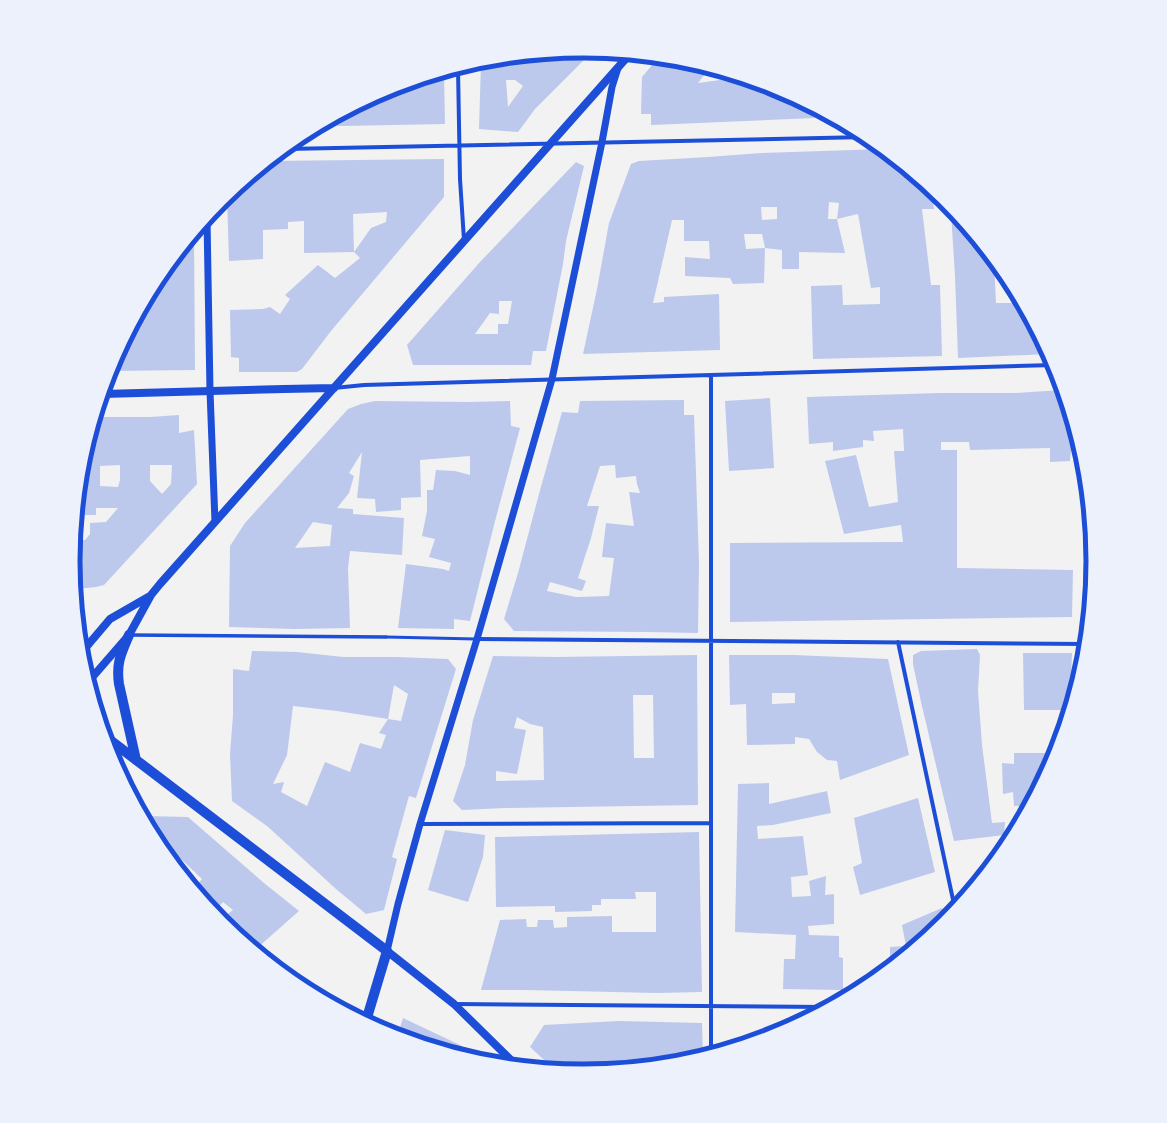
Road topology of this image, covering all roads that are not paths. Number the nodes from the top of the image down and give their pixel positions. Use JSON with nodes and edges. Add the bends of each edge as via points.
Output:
{"nodes":[{"id":1,"x":625,"y":60,"type":"edge"},
{"id":2,"x":618,"y":68,"type":"junction"},
{"id":3,"x":458,"y":74,"type":"edge"},
{"id":4,"x":854,"y":137,"type":"edge"},
{"id":5,"x":602,"y":142,"type":"junction"},
{"id":6,"x":550,"y":144,"type":"junction"},
{"id":7,"x":459,"y":146,"type":"junction"},
{"id":8,"x":296,"y":149,"type":"edge"},
{"id":9,"x":207,"y":228,"type":"edge"},
{"id":10,"x":464,"y":242,"type":"junction"},
{"id":11,"x":1047,"y":365,"type":"edge"},
{"id":12,"x":711,"y":375,"type":"junction"},
{"id":13,"x":552,"y":379,"type":"junction"},
{"id":14,"x":334,"y":388,"type":"junction"},
{"id":15,"x":210,"y":391,"type":"junction"},
{"id":16,"x":109,"y":394,"type":"edge"},
{"id":17,"x":215,"y":522,"type":"junction"},
{"id":18,"x":151,"y":595,"type":"junction"},
{"id":19,"x":129,"y":635,"type":"junction"},
{"id":20,"x":386,"y":637,"type":"joint"},
{"id":21,"x":477,"y":639,"type":"junction"},
{"id":22,"x":711,"y":641,"type":"junction"},
{"id":23,"x":898,"y":642,"type":"junction"},
{"id":24,"x":1080,"y":644,"type":"edge"},
{"id":25,"x":87,"y":646,"type":"edge"},
{"id":26,"x":93,"y":676,"type":"edge"},
{"id":27,"x":114,"y":743,"type":"edge"},
{"id":28,"x":136,"y":760,"type":"junction"},
{"id":29,"x":710,"y":823,"type":"junction"},
{"id":30,"x":420,"y":824,"type":"junction"},
{"id":31,"x":954,"y":903,"type":"edge"},
{"id":32,"x":387,"y":951,"type":"junction"},
{"id":33,"x":454,"y":1004,"type":"junction"},
{"id":34,"x":711,"y":1006,"type":"junction"},
{"id":35,"x":818,"y":1007,"type":"edge"},
{"id":36,"x":368,"y":1016,"type":"edge"},
{"id":37,"x":711,"y":1049,"type":"edge"},
{"id":38,"x":511,"y":1060,"type":"edge"}],
"edges":[{"from":1,"to":2,"type":"main road"},
{"from":2,"to":5,"type":"street"},
{"from":2,"to":6,"type":"main road"},
{"from":3,"to":7,"type":"street"},
{"from":4,"to":5,"type":"street"},
{"from":5,"to":6,"type":"street"},
{"from":5,"to":13,"type":"street"},
{"from":6,"to":7,"type":"street"},
{"from":6,"to":10,"type":"main road"},
{"from":7,"to":8,"type":"street"},
{"from":7,"to":10,"type":"street"},
{"from":9,"to":15,"type":"street"},
{"from":10,"to":14,"type":"main road"},
{"from":11,"to":12,"type":"street"},
{"from":12,"to":13,"type":"street"},
{"from":12,"to":22,"type":"street"},
{"from":13,"to":14,"type":"street"},
{"from":13,"to":21,"type":"street"},
{"from":14,"to":15,"type":"main road"},
{"from":14,"to":17,"type":"main road"},
{"from":15,"to":16,"type":"main road"},
{"from":15,"to":17,"type":"street"},
{"from":17,"to":18,"type":"main road"},
{"from":18,"to":19,"type":"main road"},
{"from":18,"to":25,"type":"main road","via":[[110,619]]},
{"from":19,"to":20,"type":"street"},
{"from":19,"to":26,"type":"main road"},
{"from":19,"to":28,"type":"main road","via":[[118,662],[117,672]]},
{"from":20,"to":21,"type":"lane"},
{"from":21,"to":22,"type":"street"},
{"from":21,"to":30,"type":"street"},
{"from":22,"to":23,"type":"street"},
{"from":22,"to":29,"type":"street"},
{"from":23,"to":24,"type":"street"},
{"from":23,"to":31,"type":"street"},
{"from":27,"to":28,"type":"main road"},
{"from":28,"to":32,"type":"main road"},
{"from":29,"to":30,"type":"street"},
{"from":29,"to":34,"type":"street"},
{"from":30,"to":32,"type":"street"},
{"from":32,"to":33,"type":"main road"},
{"from":32,"to":36,"type":"main road"},
{"from":33,"to":34,"type":"street"},
{"from":33,"to":38,"type":"main road"},
{"from":34,"to":35,"type":"street"},
{"from":34,"to":37,"type":"street"}]}
